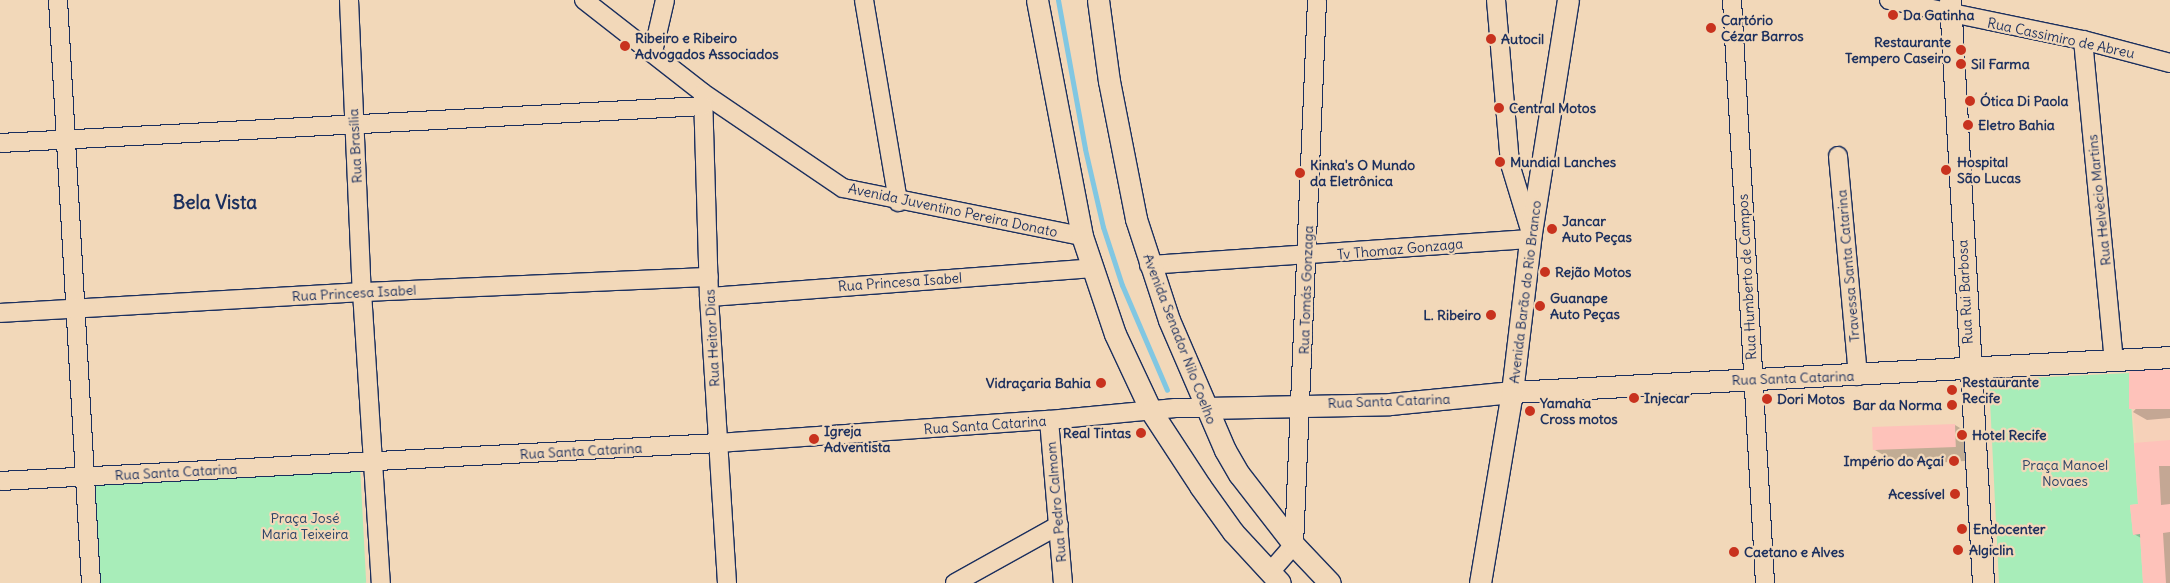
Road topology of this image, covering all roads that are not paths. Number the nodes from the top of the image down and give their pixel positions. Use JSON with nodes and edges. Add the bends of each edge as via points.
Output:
{"nodes":[{"id":1,"x":58,"y":0,"type":"edge"},
{"id":2,"x":349,"y":0,"type":"edge"},
{"id":3,"x":584,"y":0,"type":"edge"},
{"id":4,"x":665,"y":0,"type":"edge"},
{"id":5,"x":864,"y":0,"type":"edge"},
{"id":6,"x":1037,"y":0,"type":"edge"},
{"id":7,"x":1098,"y":0,"type":"edge"},
{"id":8,"x":1317,"y":0,"type":"edge"},
{"id":9,"x":1496,"y":0,"type":"edge"},
{"id":10,"x":1568,"y":0,"type":"edge"},
{"id":11,"x":1732,"y":0,"type":"edge"},
{"id":12,"x":1888,"y":0,"type":"edge"},
{"id":13,"x":1951,"y":8,"type":"edge"},
{"id":14,"x":2083,"y":40,"type":"junction"},
{"id":15,"x":653,"y":52,"type":"junction"},
{"id":16,"x":2170,"y":63,"type":"edge"},
{"id":17,"x":703,"y":100,"type":"junction"},
{"id":18,"x":353,"y":124,"type":"junction"},
{"id":19,"x":66,"y":139,"type":"junction"},
{"id":20,"x":0,"y":143,"type":"edge"},
{"id":21,"x":1838,"y":156,"type":"dead end"},
{"id":22,"x":898,"y":202,"type":"junction"},
{"id":23,"x":1082,"y":236,"type":"junction"},
{"id":24,"x":1531,"y":236,"type":"junction"},
{"id":25,"x":1307,"y":257,"type":"junction"},
{"id":26,"x":1149,"y":265,"type":"junction"},
{"id":27,"x":1091,"y":268,"type":"junction"},
{"id":28,"x":709,"y":277,"type":"junction"},
{"id":29,"x":362,"y":292,"type":"junction"},
{"id":30,"x":709,"y":297,"type":"junction"},
{"id":31,"x":75,"y":308,"type":"junction"},
{"id":32,"x":0,"y":313,"type":"edge"},
{"id":33,"x":2170,"y":357,"type":"edge"},
{"id":34,"x":2114,"y":360,"type":"junction"},
{"id":35,"x":1969,"y":369,"type":"junction"},
{"id":36,"x":1858,"y":376,"type":"junction"},
{"id":37,"x":1752,"y":380,"type":"junction"},
{"id":38,"x":1512,"y":392,"type":"junction"},
{"id":39,"x":1302,"y":404,"type":"junction"},
{"id":40,"x":1206,"y":408,"type":"junction"},
{"id":41,"x":1151,"y":411,"type":"junction"},
{"id":42,"x":1049,"y":420,"type":"junction"},
{"id":43,"x":718,"y":443,"type":"junction"},
{"id":44,"x":373,"y":463,"type":"junction"},
{"id":45,"x":86,"y":476,"type":"junction"},
{"id":46,"x":0,"y":481,"type":"edge"},
{"id":47,"x":1059,"y":525,"type":"junction"},
{"id":48,"x":1294,"y":545,"type":"junction"},
{"id":49,"x":1275,"y":577,"type":"edge"},
{"id":50,"x":91,"y":583,"type":"edge"},
{"id":51,"x":381,"y":583,"type":"edge"},
{"id":52,"x":727,"y":583,"type":"edge"},
{"id":53,"x":955,"y":583,"type":"edge"},
{"id":54,"x":1064,"y":583,"type":"edge"},
{"id":55,"x":1330,"y":583,"type":"edge"},
{"id":56,"x":1480,"y":583,"type":"edge"},
{"id":57,"x":1765,"y":583,"type":"edge"},
{"id":58,"x":1983,"y":583,"type":"edge"}],
"edges":[{"from":1,"to":19,"type":"street"},
{"from":2,"to":18,"type":"street","name":"Rua Brasília"},
{"from":3,"to":15,"type":"street","name":"Avenida Juventino Pereira Donato"},
{"from":4,"to":15,"type":"street"},
{"from":5,"to":22,"type":"street"},
{"from":6,"to":23,"type":"main road"},
{"from":7,"to":26,"type":"main road","name":"Avenida Senador Nilo Coelho","via":[[1123,156]]},
{"from":8,"to":25,"type":"street","name":"Rua Tomás Gonzaga"},
{"from":9,"to":24,"type":"street","via":[[1510,164]]},
{"from":10,"to":24,"type":"main road","name":"Avenida Barão do Rio Branco"},
{"from":11,"to":37,"type":"street","name":"Rua Humberto de Campos"},
{"from":12,"to":13,"type":"street","name":"Rua Cassimiro de Abreu"},
{"from":13,"to":14,"type":"street","name":"Rua Cassimiro de Abreu"},
{"from":13,"to":35,"type":"main road","name":"Rua Rui Barbosa"},
{"from":14,"to":16,"type":"street","name":"Rua Cassimiro de Abreu"},
{"from":14,"to":34,"type":"street","name":"Rua Helvècio Martins"},
{"from":15,"to":17,"type":"street","name":"Avenida Juventino Pereira Donato"},
{"from":17,"to":18,"type":"street"},
{"from":17,"to":22,"type":"street","name":"Avenida Juventino Pereira Donato","via":[[843,188]]},
{"from":17,"to":28,"type":"street","name":"Rua Heitor Dias"},
{"from":18,"to":19,"type":"street"},
{"from":18,"to":29,"type":"street","name":"Rua Brasília"},
{"from":19,"to":20,"type":"street"},
{"from":19,"to":31,"type":"street"},
{"from":21,"to":36,"type":"street","name":"Travessa Santa Catarina"},
{"from":22,"to":23,"type":"street","name":"Avenida Juventino Pereira Donato"},
{"from":23,"to":27,"type":"main road"},
{"from":24,"to":25,"type":"street","name":"Tv Thomaz Gonzaga"},
{"from":24,"to":38,"type":"main road","name":"Avenida Barão do Rio Branco"},
{"from":25,"to":26,"type":"street","name":"Tv Thomaz Gonzaga"},
{"from":25,"to":39,"type":"street","name":"Rua Tomás Gonzaga"},
{"from":26,"to":40,"type":"main road","name":"Avenida Senador Nilo Coelho"},
{"from":27,"to":30,"type":"street","name":"Rua Princesa Isabel"},
{"from":27,"to":41,"type":"main road","via":[[1115,334]]},
{"from":28,"to":29,"type":"street","name":"Rua Princesa Isabel"},
{"from":28,"to":30,"type":"street","name":"Rua Heitor Dias"},
{"from":29,"to":31,"type":"street","name":"Rua Princesa Isabel"},
{"from":29,"to":44,"type":"street","name":"Rua Brasília"},
{"from":30,"to":43,"type":"street","name":"Rua Heitor Dias"},
{"from":31,"to":32,"type":"street","name":"Rua Princesa Isabel"},
{"from":31,"to":45,"type":"street"},
{"from":33,"to":34,"type":"main road","name":"Rua Santa Catarina"},
{"from":34,"to":35,"type":"main road","name":"Rua Santa Catarina"},
{"from":35,"to":36,"type":"main road","name":"Rua Santa Catarina"},
{"from":35,"to":58,"type":"main road","name":"Rua Rui Barbosa"},
{"from":36,"to":37,"type":"main road","name":"Rua Santa Catarina"},
{"from":37,"to":38,"type":"main road","name":"Rua Santa Catarina"},
{"from":37,"to":57,"type":"street","name":"Rua Humberto de Campos"},
{"from":38,"to":39,"type":"main road","name":"Rua Santa Catarina","via":[[1390,404]]},
{"from":38,"to":56,"type":"main road","name":"Avenida Barão do Rio Branco"},
{"from":39,"to":40,"type":"main road","name":"Rua Santa Catarina"},
{"from":39,"to":48,"type":"street","name":"Rua Tomás Gonzaga"},
{"from":40,"to":41,"type":"street","name":"Rua Santa Catarina"},
{"from":40,"to":48,"type":"main road","name":"Avenida Senador Nilo Coelho","via":[[1239,474]]},
{"from":41,"to":42,"type":"street","name":"Rua Santa Catarina"},
{"from":41,"to":49,"type":"main road","via":[[1233,532]]},
{"from":42,"to":43,"type":"street","name":"Rua Santa Catarina"},
{"from":42,"to":47,"type":"street","name":"Rua Pedro Calmom"},
{"from":43,"to":44,"type":"street","name":"Rua Santa Catarina"},
{"from":43,"to":52,"type":"street","name":"Rua Heitor Dias"},
{"from":44,"to":45,"type":"street","name":"Rua Santa Catarina"},
{"from":44,"to":51,"type":"street","name":"Rua Brasília"},
{"from":45,"to":46,"type":"street","name":"Rua Santa Catarina"},
{"from":45,"to":50,"type":"street"},
{"from":47,"to":53,"type":"street"},
{"from":47,"to":54,"type":"street","name":"Rua Pedro Calmom"},
{"from":48,"to":49,"type":"street"},
{"from":48,"to":55,"type":"main road","name":"Avenida Senador Nilo Coelho"}]}
